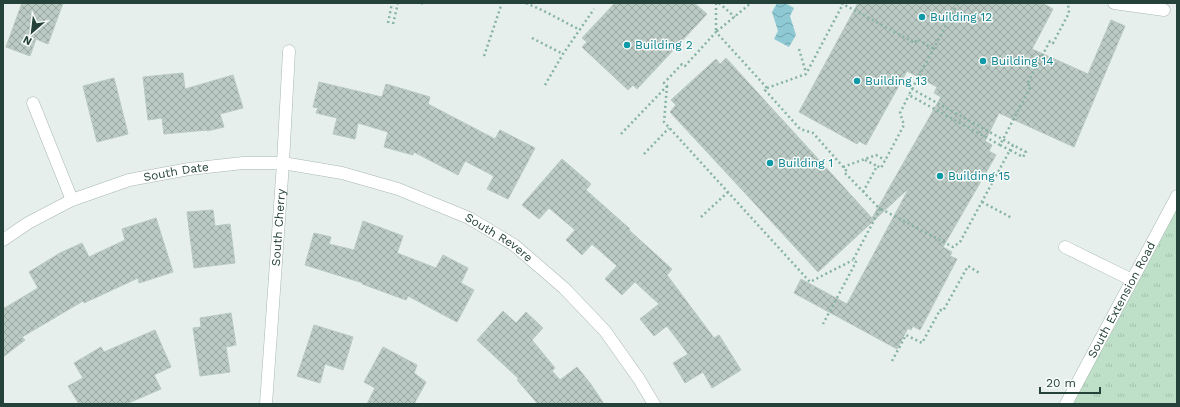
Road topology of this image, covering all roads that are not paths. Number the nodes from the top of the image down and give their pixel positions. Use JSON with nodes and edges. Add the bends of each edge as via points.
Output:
{"nodes":[{"id":1,"x":1114,"y":3,"type":"edge"},
{"id":2,"x":1164,"y":10,"type":"dead end"},
{"id":3,"x":289,"y":51,"type":"dead end"},
{"id":4,"x":33,"y":103,"type":"dead end"},
{"id":5,"x":283,"y":163,"type":"junction"},
{"id":6,"x":1177,"y":196,"type":"edge"},
{"id":7,"x":72,"y":200,"type":"junction"},
{"id":8,"x":3,"y":240,"type":"edge"},
{"id":9,"x":1065,"y":247,"type":"dead end"},
{"id":10,"x":1132,"y":280,"type":"junction"},
{"id":11,"x":266,"y":404,"type":"edge"},
{"id":12,"x":654,"y":404,"type":"edge"},
{"id":13,"x":1066,"y":404,"type":"edge"}],
"edges":[{"from":1,"to":2,"type":"street"},
{"from":3,"to":5,"type":"street","name":"South Cherry"},
{"from":4,"to":7,"type":"street"},
{"from":5,"to":7,"type":"street","name":"South Date","via":[[243,163],[189,168],[129,180]]},
{"from":5,"to":11,"type":"street","name":"South Cherry"},
{"from":5,"to":12,"type":"street","name":"South Revere","via":[[342,173],[398,189],[469,218],[514,245],[564,288],[605,331]]},
{"from":6,"to":10,"type":"street","name":"South Extension Road"},
{"from":7,"to":8,"type":"street","name":"South Date","via":[[28,222]]},
{"from":9,"to":10,"type":"street"},
{"from":10,"to":13,"type":"street","name":"South Extension Road"}]}
